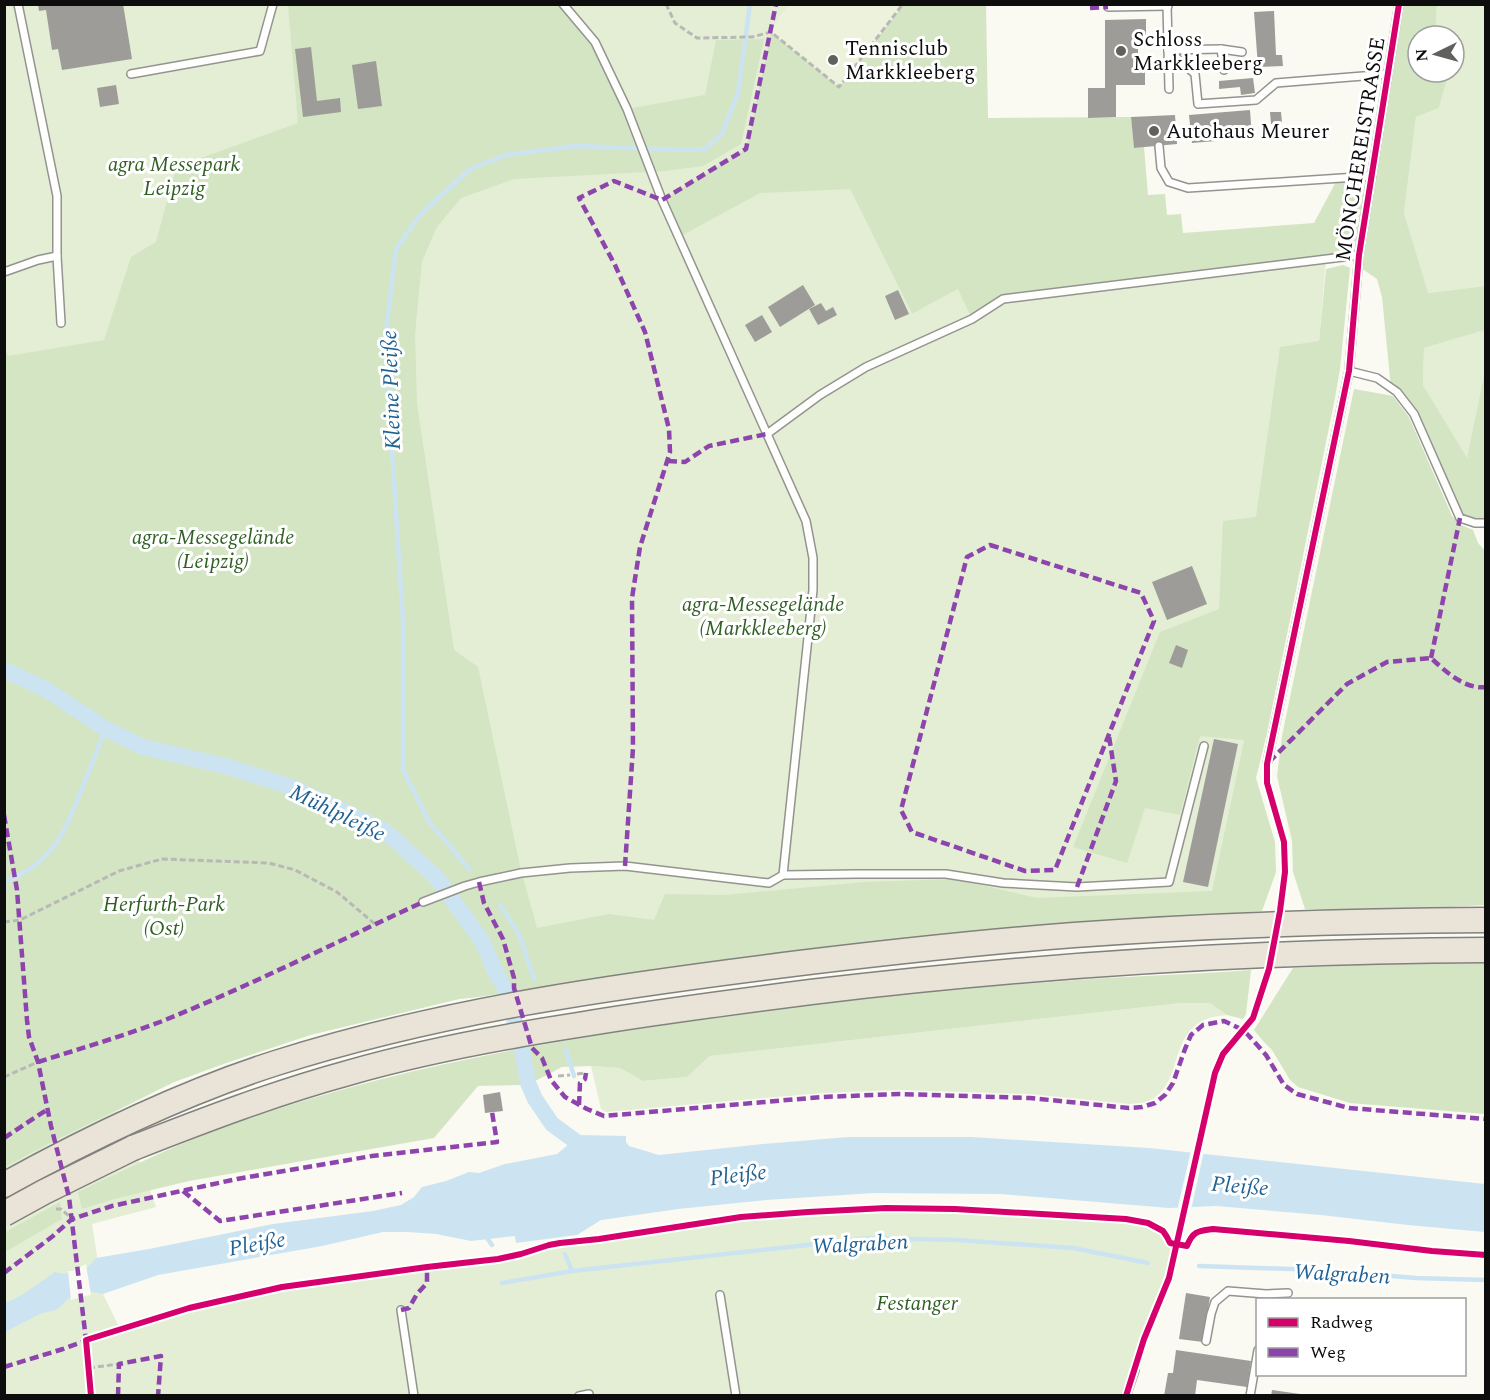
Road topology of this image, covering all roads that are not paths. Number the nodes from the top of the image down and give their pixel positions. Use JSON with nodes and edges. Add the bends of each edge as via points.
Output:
{"nodes":[{"id":1,"x":18,"y":4,"type":"edge"},
{"id":2,"x":273,"y":4,"type":"edge"},
{"id":3,"x":563,"y":4,"type":"edge"},
{"id":4,"x":1400,"y":4,"type":"edge"},
{"id":5,"x":1167,"y":5,"type":"edge"},
{"id":6,"x":1108,"y":8,"type":"dead end"},
{"id":7,"x":1221,"y":49,"type":"junction"},
{"id":8,"x":1168,"y":50,"type":"junction"},
{"id":9,"x":1242,"y":52,"type":"dead end"},
{"id":10,"x":1224,"y":70,"type":"dead end"},
{"id":11,"x":130,"y":74,"type":"dead end"},
{"id":12,"x":1388,"y":74,"type":"junction"},
{"id":13,"x":1169,"y":88,"type":"dead end"},
{"id":14,"x":1159,"y":146,"type":"dead end"},
{"id":15,"x":1372,"y":176,"type":"junction"},
{"id":16,"x":1359,"y":255,"type":"junction"},
{"id":17,"x":57,"y":256,"type":"junction"},
{"id":18,"x":4,"y":272,"type":"edge"},
{"id":19,"x":61,"y":323,"type":"dead end"},
{"id":20,"x":1349,"y":371,"type":"junction"},
{"id":21,"x":767,"y":434,"type":"junction"},
{"id":22,"x":1485,"y":523,"type":"edge"},
{"id":23,"x":1204,"y":746,"type":"dead end"},
{"id":24,"x":1267,"y":764,"type":"dead end"},
{"id":25,"x":783,"y":875,"type":"junction"},
{"id":26,"x":423,"y":902,"type":"dead end"},
{"id":27,"x":1485,"y":920,"type":"edge"},
{"id":28,"x":1485,"y":950,"type":"edge"},
{"id":29,"x":4,"y":1185,"type":"edge"},
{"id":30,"x":4,"y":1214,"type":"edge"},
{"id":31,"x":1288,"y":1293,"type":"dead end"},
{"id":32,"x":720,"y":1295,"type":"dead end"},
{"id":33,"x":1265,"y":1297,"type":"edge"},
{"id":34,"x":401,"y":1310,"type":"dead end"},
{"id":35,"x":1206,"y":1341,"type":"dead end"},
{"id":36,"x":1256,"y":1356,"type":"edge"},
{"id":37,"x":1135,"y":1370,"type":"dead end"},
{"id":38,"x":589,"y":1394,"type":"dead end"},
{"id":39,"x":414,"y":1395,"type":"edge"},
{"id":40,"x":579,"y":1395,"type":"edge"},
{"id":41,"x":736,"y":1395,"type":"edge"},
{"id":42,"x":1126,"y":1395,"type":"edge"},
{"id":43,"x":1250,"y":1395,"type":"edge"}],
"edges":[{"from":1,"to":17,"type":"lane","via":[[57,196]]},
{"from":2,"to":11,"type":"lane","via":[[260,51]]},
{"from":3,"to":21,"type":"lane","via":[[595,42]]},
{"from":4,"to":12,"type":"lane","name":"MÖNCHEREISTRASSE"},
{"from":5,"to":6,"type":"lane"},
{"from":5,"to":8,"type":"lane"},
{"from":7,"to":8,"type":"lane"},
{"from":7,"to":9,"type":"lane"},
{"from":7,"to":10,"type":"lane"},
{"from":8,"to":12,"type":"lane","via":[[1195,74],[1198,104],[1256,100],[1276,83]]},
{"from":8,"to":13,"type":"lane"},
{"from":12,"to":15,"type":"lane","name":"MÖNCHEREISTRASSE"},
{"from":14,"to":15,"type":"lane","via":[[1161,168],[1169,182],[1188,188]]},
{"from":15,"to":16,"type":"lane","name":"MÖNCHEREISTRASSE"},
{"from":16,"to":20,"type":"lane","name":"MÖNCHEREISTRASSE"},
{"from":16,"to":21,"type":"lane","via":[[1003,299],[972,319],[820,394]]},
{"from":17,"to":18,"type":"lane"},
{"from":17,"to":19,"type":"lane"},
{"from":20,"to":22,"type":"lane","via":[[1377,378],[1397,392],[1414,414],[1460,518]]},
{"from":20,"to":24,"type":"lane","name":"MÖNCHEREISTRASSE"},
{"from":21,"to":25,"type":"lane","via":[[806,521],[813,558],[813,591]]},
{"from":23,"to":25,"type":"lane","via":[[1169,882],[1077,887],[1002,883],[946,874]]},
{"from":25,"to":26,"type":"lane","via":[[769,883],[625,866],[570,868],[521,873],[465,886]]},
{"from":27,"to":29,"type":"highway","via":[[1260,925],[1075,935],[705,975],[479,1011],[273,1064],[123,1125]]},
{"from":28,"to":30,"type":"highway","bridge":true,"via":[[1254,955],[1082,965],[894,982],[544,1030],[427,1053],[280,1093],[134,1148]]},
{"from":31,"to":33,"type":"lane"},
{"from":32,"to":41,"type":"lane"},
{"from":33,"to":35,"type":"lane","via":[[1228,1291],[1215,1302]]},
{"from":34,"to":39,"type":"lane"},
{"from":36,"to":43,"type":"lane"},
{"from":37,"to":42,"type":"lane"},
{"from":38,"to":40,"type":"lane"}]}
